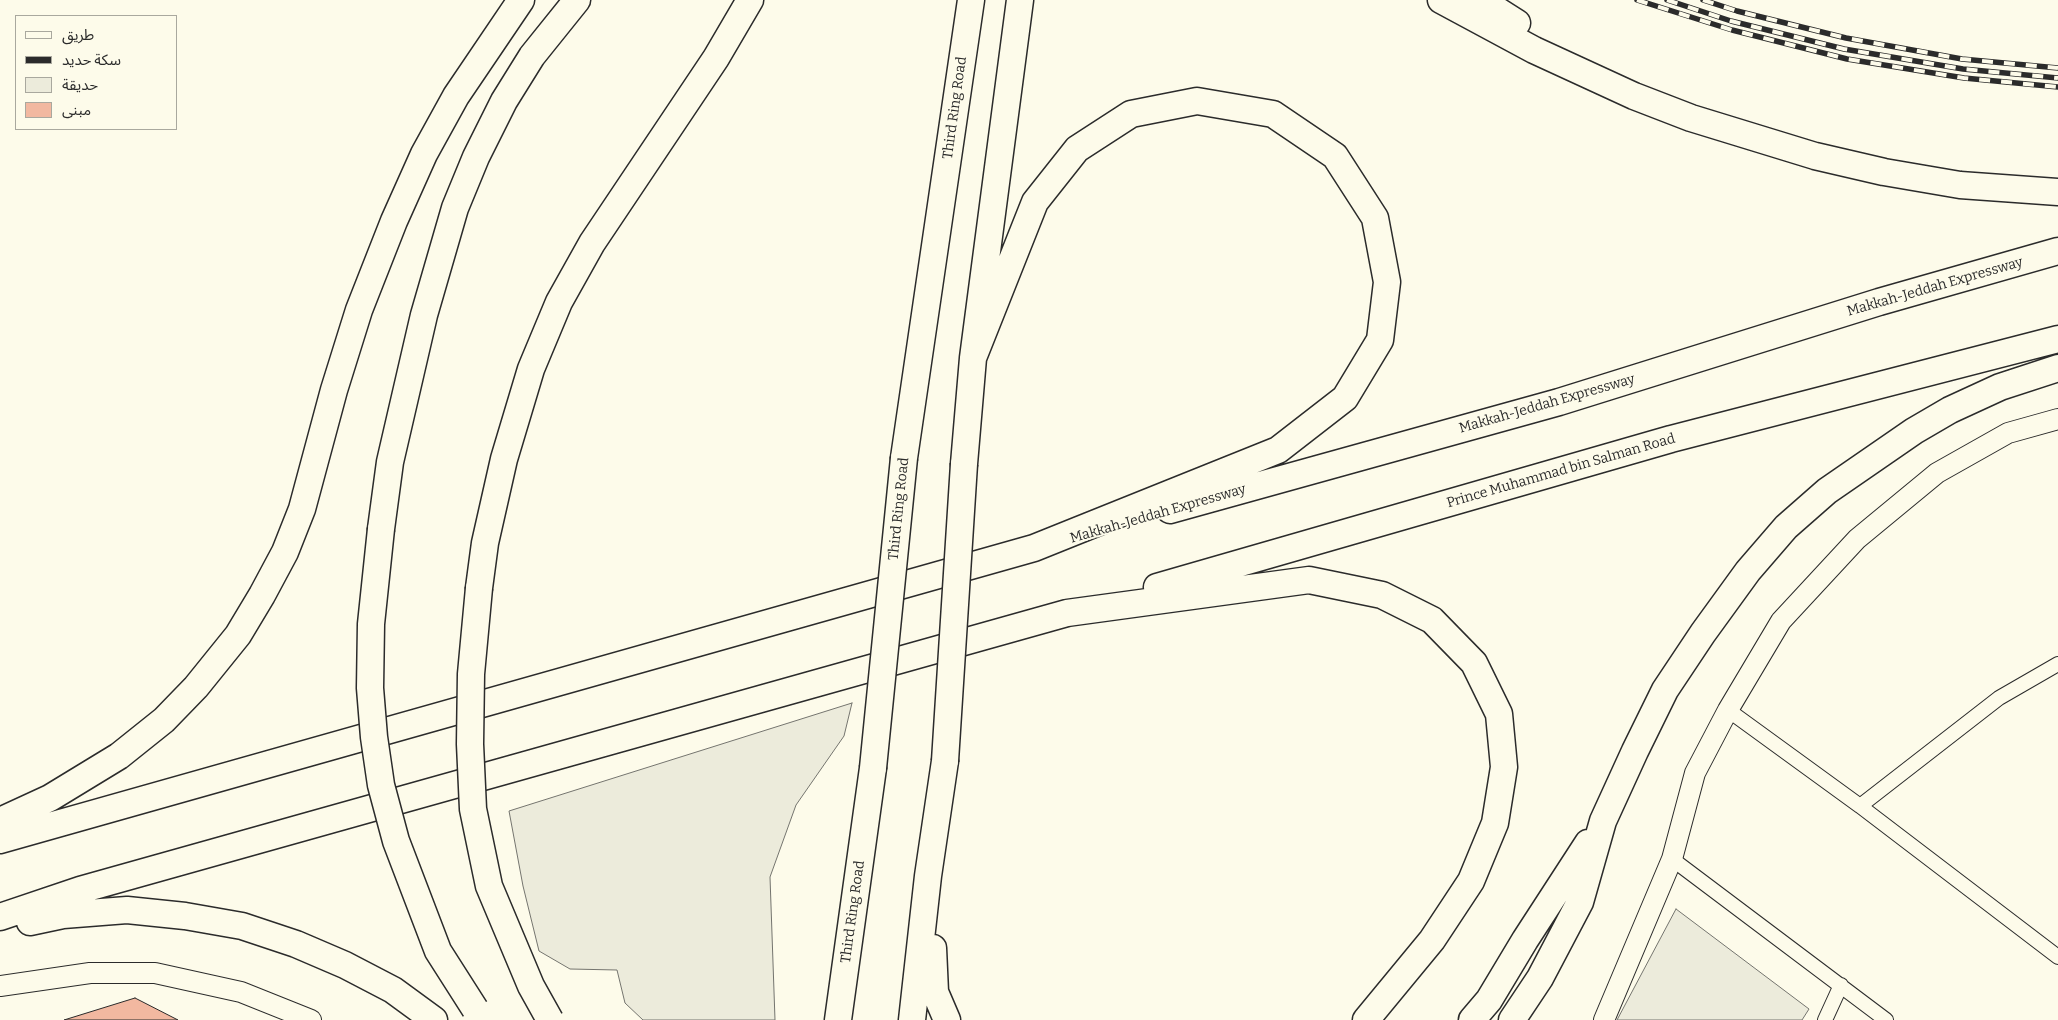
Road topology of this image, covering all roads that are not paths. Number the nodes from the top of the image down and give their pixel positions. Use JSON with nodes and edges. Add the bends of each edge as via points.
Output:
{"nodes":[{"id":1,"x":521,"y":0,"type":"edge"},
{"id":2,"x":577,"y":0,"type":"edge"},
{"id":3,"x":750,"y":0,"type":"edge"},
{"id":4,"x":971,"y":0,"type":"edge"},
{"id":5,"x":1020,"y":0,"type":"edge"},
{"id":6,"x":1441,"y":0,"type":"edge"},
{"id":7,"x":1481,"y":0,"type":"edge"},
{"id":8,"x":1634,"y":96,"type":"junction"},
{"id":9,"x":2058,"y":192,"type":"edge"},
{"id":10,"x":2058,"y":251,"type":"edge"},
{"id":11,"x":2058,"y":339,"type":"edge"},
{"id":12,"x":973,"y":358,"type":"junction"},
{"id":13,"x":2058,"y":368,"type":"edge"},
{"id":14,"x":2058,"y":419,"type":"edge"},
{"id":15,"x":1034,"y":548,"type":"junction"},
{"id":16,"x":1067,"y":613,"type":"junction"},
{"id":17,"x":2058,"y":664,"type":"edge"},
{"id":18,"x":1728,"y":710,"type":"junction"},
{"id":19,"x":1860,"y":806,"type":"junction"},
{"id":20,"x":0,"y":821,"type":"edge"},
{"id":21,"x":1603,"y":821,"type":"junction"},
{"id":22,"x":0,"y":840,"type":"edge"},
{"id":23,"x":1672,"y":859,"type":"junction"},
{"id":24,"x":928,"y":876,"type":"junction"},
{"id":25,"x":0,"y":917,"type":"edge"},
{"id":26,"x":0,"y":929,"type":"edge"},
{"id":27,"x":2058,"y":957,"type":"edge"},
{"id":28,"x":1841,"y":985,"type":"junction"},
{"id":29,"x":0,"y":986,"type":"edge"},
{"id":30,"x":479,"y":1015,"type":"edge"},
{"id":31,"x":311,"y":1020,"type":"edge"},
{"id":32,"x":434,"y":1020,"type":"edge"},
{"id":33,"x":550,"y":1020,"type":"edge"},
{"id":34,"x":838,"y":1020,"type":"edge"},
{"id":35,"x":912,"y":1020,"type":"edge"},
{"id":36,"x":947,"y":1020,"type":"edge"},
{"id":37,"x":1366,"y":1020,"type":"edge"},
{"id":38,"x":1472,"y":1020,"type":"edge"},
{"id":39,"x":1512,"y":1020,"type":"edge"},
{"id":40,"x":1604,"y":1020,"type":"edge"},
{"id":41,"x":1825,"y":1020,"type":"edge"},
{"id":42,"x":1886,"y":1020,"type":"edge"}],
"edges":[{"from":1,"to":20,"type":"highway","via":[[456,96],[424,154],[394,221],[359,310],[302,509],[285,552],[238,635],[164,720],[126,750],[50,798]]},
{"from":2,"to":30,"type":"highway","bridge":true,"via":[[532,56],[504,101],[455,208],[424,315],[390,462],[371,624],[370,688],[374,737],[381,785],[396,841],[438,951]]},
{"from":3,"to":33,"type":"highway","bridge":true,"via":[[716,58],[592,243],[560,302],[531,369],[504,459],[485,543],[471,674],[473,810],[489,886],[531,986]]},
{"from":4,"to":34,"type":"highway","name":"Third Ring Road","bridge":true,"via":[[904,458],[873,768]]},
{"from":5,"to":12,"type":"highway"},
{"from":6,"to":8,"type":"highway","via":[[1534,50]]},
{"from":7,"to":8,"type":"highway"},
{"from":8,"to":9,"type":"highway","via":[[1759,139],[1884,172],[1960,185]]},
{"from":10,"to":15,"type":"highway","name":"Makkah-Jeddah Expressway","via":[[1878,302],[1558,402]]},
{"from":11,"to":16,"type":"highway","name":"Prince Muhammad bin Salman Road","via":[[1671,439]]},
{"from":12,"to":15,"type":"highway","via":[[1035,202],[1077,149],[1131,114],[1197,101],[1272,114],[1335,156],[1375,218],[1387,282],[1380,340],[1345,398],[1278,450]]},
{"from":12,"to":24,"type":"highway","bridge":true,"via":[[945,761]]},
{"from":13,"to":21,"type":"highway","via":[[2000,387],[1914,430],[1827,491],[1786,528],[1748,571],[1665,690]]},
{"from":14,"to":18,"type":"street","via":[[2008,433],[1937,473],[1857,539],[1781,621]]},
{"from":15,"to":22,"type":"highway"},
{"from":16,"to":25,"type":"highway","via":[[80,890]]},
{"from":16,"to":37,"type":"highway","via":[[1309,580],[1382,595],[1432,620],[1474,663],[1499,714],[1504,767],[1495,824],[1471,882],[1432,940]]},
{"from":17,"to":19,"type":"street","via":[[2000,698]]},
{"from":18,"to":19,"type":"street"},
{"from":18,"to":23,"type":"street","via":[[1695,773]]},
{"from":19,"to":27,"type":"street"},
{"from":21,"to":38,"type":"highway","via":[[1489,1000]]},
{"from":21,"to":39,"type":"highway","via":[[1580,902],[1540,978]]},
{"from":23,"to":28,"type":"street"},
{"from":23,"to":40,"type":"street"},
{"from":24,"to":35,"type":"highway"},
{"from":24,"to":36,"type":"highway","via":[[935,992]]},
{"from":26,"to":32,"type":"highway","via":[[63,914],[127,910],[242,926],[345,965],[393,990]]},
{"from":28,"to":41,"type":"street"},
{"from":28,"to":42,"type":"street"},
{"from":29,"to":31,"type":"street","via":[[90,973],[156,973],[240,992]]}]}
